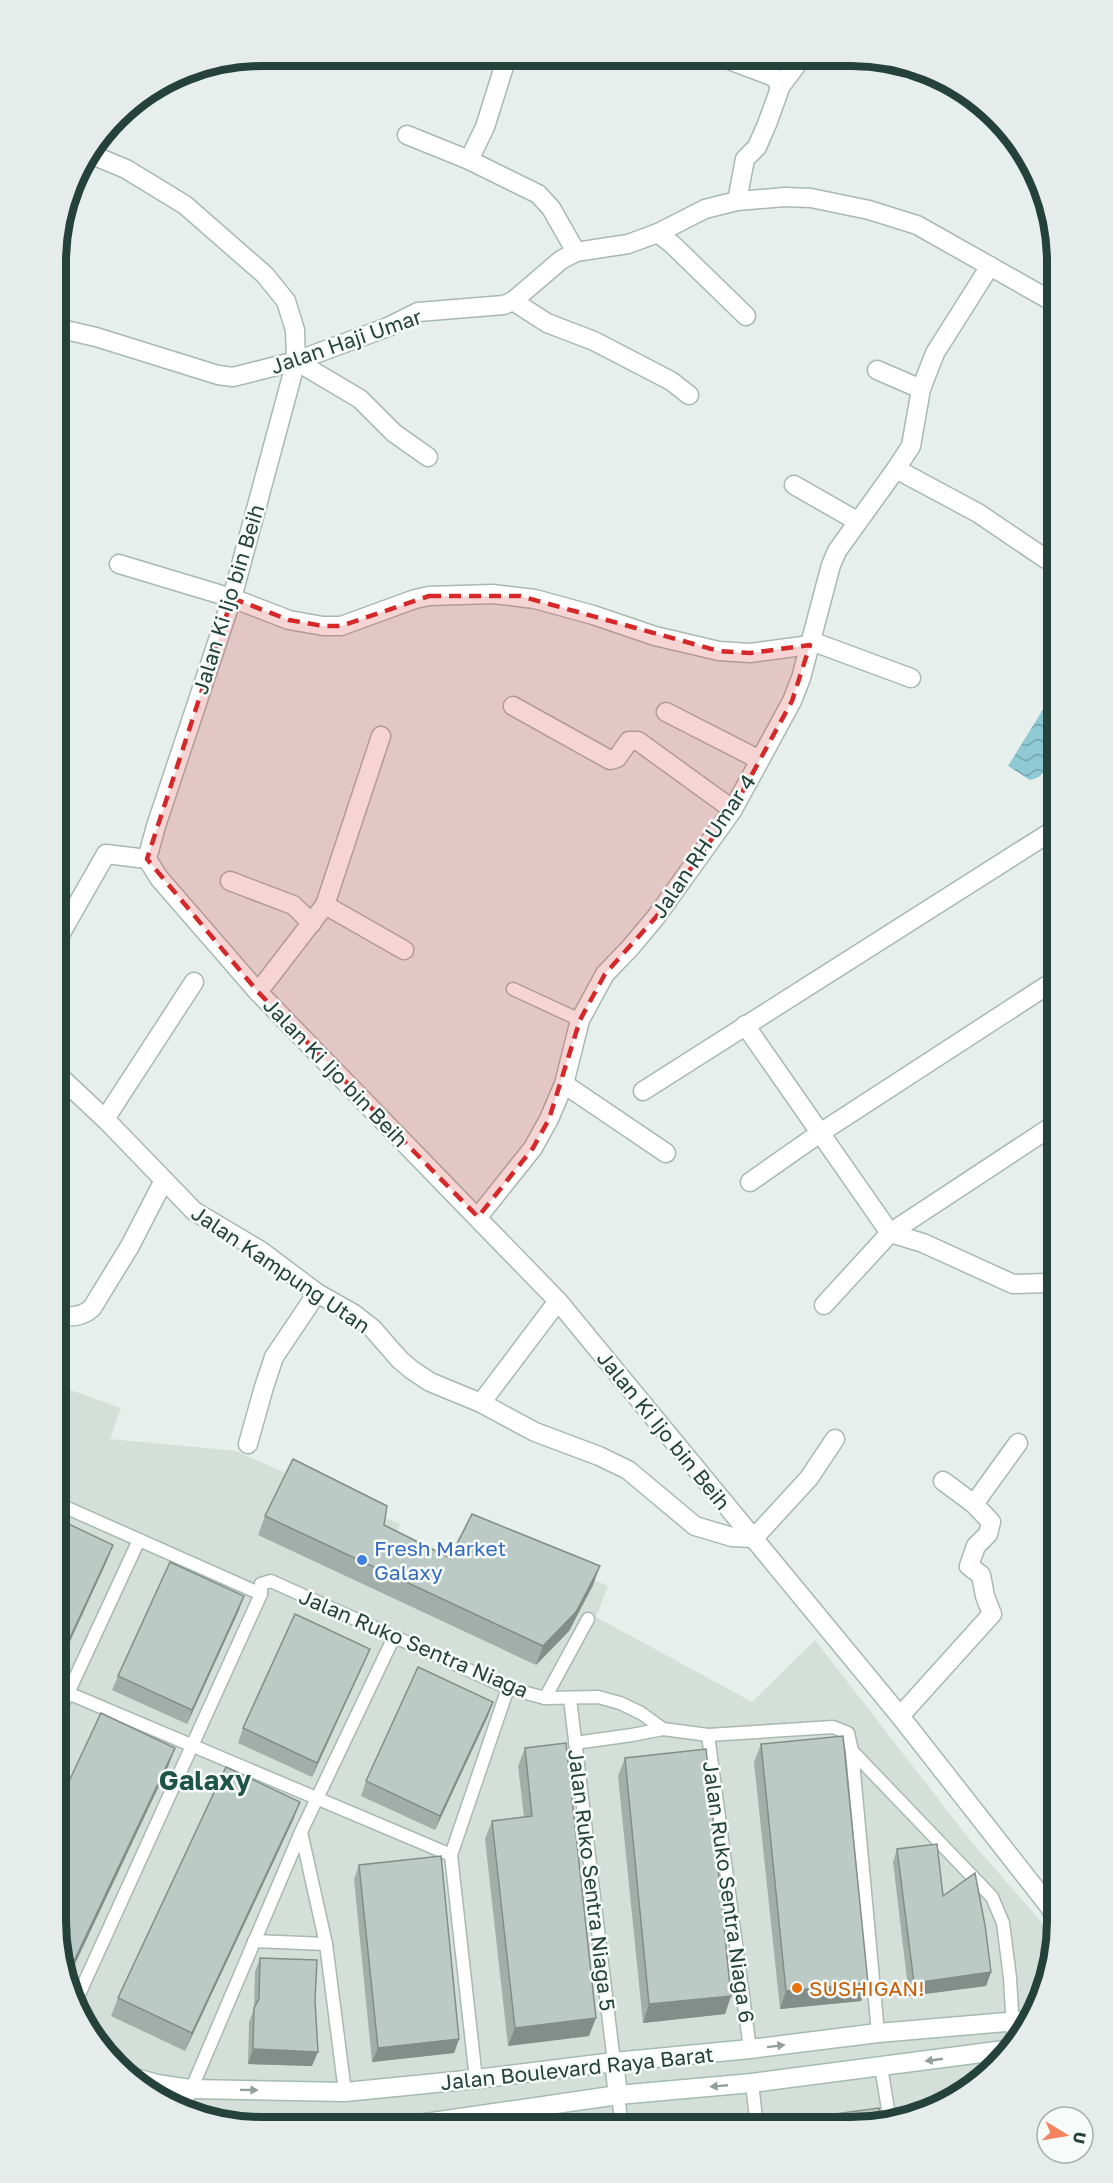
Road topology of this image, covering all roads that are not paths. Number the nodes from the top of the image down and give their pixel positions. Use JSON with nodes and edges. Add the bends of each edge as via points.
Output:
{"nodes":[{"id":1,"x":504,"y":66,"type":"edge"},
{"id":2,"x":745,"y":66,"type":"edge"},
{"id":3,"x":796,"y":66,"type":"edge"},
{"id":4,"x":780,"y":87,"type":"junction"},
{"id":5,"x":407,"y":135,"type":"dead end"},
{"id":6,"x":97,"y":157,"type":"edge"},
{"id":7,"x":469,"y":160,"type":"junction"},
{"id":8,"x":737,"y":201,"type":"junction"},
{"id":9,"x":657,"y":234,"type":"junction"},
{"id":10,"x":576,"y":252,"type":"junction"},
{"id":11,"x":990,"y":266,"type":"junction"},
{"id":12,"x":1047,"y":298,"type":"edge"},
{"id":13,"x":513,"y":302,"type":"junction"},
{"id":14,"x":746,"y":316,"type":"dead end"},
{"id":15,"x":66,"y":330,"type":"edge"},
{"id":16,"x":296,"y":361,"type":"junction"},
{"id":17,"x":877,"y":370,"type":"dead end"},
{"id":18,"x":921,"y":389,"type":"junction"},
{"id":19,"x":689,"y":395,"type":"dead end"},
{"id":20,"x":428,"y":456,"type":"dead end"},
{"id":21,"x":897,"y":469,"type":"junction"},
{"id":22,"x":794,"y":485,"type":"dead end"},
{"id":23,"x":857,"y":521,"type":"junction"},
{"id":24,"x":1046,"y":559,"type":"dead end"},
{"id":25,"x":119,"y":564,"type":"dead end"},
{"id":26,"x":232,"y":598,"type":"junction"},
{"id":27,"x":811,"y":643,"type":"junction"},
{"id":28,"x":911,"y":678,"type":"dead end"},
{"id":29,"x":513,"y":706,"type":"dead end"},
{"id":30,"x":666,"y":712,"type":"dead end"},
{"id":31,"x":381,"y":736,"type":"dead end"},
{"id":32,"x":760,"y":760,"type":"junction"},
{"id":33,"x":732,"y":811,"type":"junction"},
{"id":34,"x":1047,"y":839,"type":"edge"},
{"id":35,"x":147,"y":859,"type":"junction"},
{"id":36,"x":230,"y":881,"type":"dead end"},
{"id":37,"x":325,"y":905,"type":"junction"},
{"id":38,"x":312,"y":923,"type":"junction"},
{"id":39,"x":66,"y":924,"type":"edge"},
{"id":40,"x":404,"y":950,"type":"dead end"},
{"id":41,"x":194,"y":982,"type":"dead end"},
{"id":42,"x":1047,"y":985,"type":"edge"},
{"id":43,"x":513,"y":988,"type":"dead end"},
{"id":44,"x":258,"y":992,"type":"junction"},
{"id":45,"x":580,"y":1020,"type":"junction"},
{"id":46,"x":745,"y":1025,"type":"junction"},
{"id":47,"x":66,"y":1083,"type":"edge"},
{"id":48,"x":564,"y":1084,"type":"junction"},
{"id":49,"x":643,"y":1091,"type":"dead end"},
{"id":50,"x":105,"y":1119,"type":"junction"},
{"id":51,"x":1047,"y":1130,"type":"edge"},
{"id":52,"x":820,"y":1133,"type":"junction"},
{"id":53,"x":666,"y":1153,"type":"dead end"},
{"id":54,"x":164,"y":1180,"type":"junction"},
{"id":55,"x":750,"y":1182,"type":"dead end"},
{"id":56,"x":478,"y":1217,"type":"junction"},
{"id":57,"x":890,"y":1233,"type":"junction"},
{"id":58,"x":1047,"y":1283,"type":"edge"},
{"id":59,"x":317,"y":1293,"type":"junction"},
{"id":60,"x":558,"y":1302,"type":"junction"},
{"id":61,"x":824,"y":1305,"type":"dead end"},
{"id":62,"x":66,"y":1317,"type":"edge"},
{"id":63,"x":481,"y":1403,"type":"junction"},
{"id":64,"x":835,"y":1439,"type":"dead end"},
{"id":65,"x":1018,"y":1443,"type":"dead end"},
{"id":66,"x":248,"y":1444,"type":"dead end"},
{"id":67,"x":943,"y":1481,"type":"dead end"},
{"id":68,"x":974,"y":1504,"type":"junction"},
{"id":69,"x":66,"y":1507,"type":"edge"},
{"id":70,"x":753,"y":1539,"type":"junction"},
{"id":71,"x":139,"y":1540,"type":"junction"},
{"id":72,"x":261,"y":1594,"type":"junction"},
{"id":73,"x":588,"y":1619,"type":"dead end"},
{"id":74,"x":394,"y":1637,"type":"junction"},
{"id":75,"x":508,"y":1688,"type":"junction"},
{"id":76,"x":68,"y":1693,"type":"junction"},
{"id":77,"x":66,"y":1697,"type":"edge"},
{"id":78,"x":545,"y":1698,"type":"junction"},
{"id":79,"x":570,"y":1699,"type":"junction"},
{"id":80,"x":900,"y":1716,"type":"junction"},
{"id":81,"x":663,"y":1729,"type":"junction"},
{"id":82,"x":708,"y":1735,"type":"junction"},
{"id":83,"x":575,"y":1743,"type":"junction"},
{"id":84,"x":192,"y":1745,"type":"junction"},
{"id":85,"x":852,"y":1751,"type":"junction"},
{"id":86,"x":317,"y":1798,"type":"junction"},
{"id":87,"x":301,"y":1832,"type":"junction"},
{"id":88,"x":451,"y":1855,"type":"junction"},
{"id":89,"x":1047,"y":1903,"type":"edge"},
{"id":90,"x":254,"y":1941,"type":"junction"},
{"id":91,"x":326,"y":1944,"type":"junction"},
{"id":92,"x":80,"y":1993,"type":"edge"},
{"id":93,"x":1021,"y":2019,"type":"edge"},
{"id":94,"x":1019,"y":2021,"type":"edge"},
{"id":95,"x":963,"y":2025,"type":"junction"},
{"id":96,"x":878,"y":2033,"type":"junction"},
{"id":97,"x":750,"y":2049,"type":"junction"},
{"id":98,"x":998,"y":2050,"type":"edge"},
{"id":99,"x":969,"y":2055,"type":"junction"},
{"id":100,"x":614,"y":2062,"type":"junction"},
{"id":101,"x":881,"y":2067,"type":"junction"},
{"id":102,"x":476,"y":2079,"type":"junction"},
{"id":103,"x":152,"y":2083,"type":"edge"},
{"id":104,"x":752,"y":2083,"type":"junction"},
{"id":105,"x":190,"y":2089,"type":"junction"},
{"id":106,"x":345,"y":2092,"type":"junction"},
{"id":107,"x":618,"y":2095,"type":"junction"},
{"id":108,"x":186,"y":2101,"type":"edge"},
{"id":109,"x":889,"y":2113,"type":"edge"},
{"id":110,"x":500,"y":2117,"type":"edge"},
{"id":111,"x":621,"y":2117,"type":"edge"},
{"id":112,"x":756,"y":2117,"type":"edge"}],
"edges":[{"from":1,"to":7,"type":"street","via":[[485,127]]},
{"from":2,"to":4,"type":"street","via":[[774,77]]},
{"from":3,"to":4,"type":"street"},
{"from":4,"to":8,"type":"street","via":[[760,140],[744,159]]},
{"from":5,"to":7,"type":"street"},
{"from":6,"to":16,"type":"street","name":"Jalan Ki Ijo bin Beih","via":[[126,169],[184,205],[265,275],[286,301],[295,330]]},
{"from":7,"to":10,"type":"street","via":[[529,188],[545,200]]},
{"from":8,"to":9,"type":"street","via":[[705,209]]},
{"from":8,"to":11,"type":"street","via":[[785,196],[811,198],[891,215],[917,225]]},
{"from":9,"to":10,"type":"street","via":[[628,244]]},
{"from":9,"to":14,"type":"street"},
{"from":10,"to":13,"type":"street","via":[[561,260]]},
{"from":11,"to":12,"type":"street"},
{"from":11,"to":18,"type":"street","name":"Jalan RH Umar 4","via":[[942,340]]},
{"from":13,"to":16,"type":"street","name":"Jalan Haji Umar","via":[[418,312]]},
{"from":13,"to":19,"type":"street","via":[[548,323],[642,365]]},
{"from":15,"to":16,"type":"street","name":"Jalan Haji Umar","via":[[218,375],[233,377]]},
{"from":16,"to":20,"type":"street","via":[[360,399],[394,433]]},
{"from":16,"to":26,"type":"street","name":"Jalan Ki Ijo bin Beih"},
{"from":17,"to":18,"type":"street"},
{"from":18,"to":21,"type":"street","name":"Jalan RH Umar 4","via":[[911,446]]},
{"from":21,"to":23,"type":"street","name":"Jalan RH Umar 4"},
{"from":21,"to":24,"type":"street","via":[[978,513]]},
{"from":22,"to":23,"type":"street"},
{"from":23,"to":27,"type":"street","name":"Jalan RH Umar 4","via":[[831,565]]},
{"from":25,"to":26,"type":"street"},
{"from":26,"to":27,"type":"street","via":[[289,620],[341,626],[429,596],[520,596],[720,651],[750,653]]},
{"from":26,"to":35,"type":"street","name":"Jalan Ki Ijo bin Beih"},
{"from":27,"to":28,"type":"street"},
{"from":27,"to":32,"type":"street","name":"Jalan RH Umar 4","via":[[792,700]]},
{"from":29,"to":33,"type":"street","via":[[610,760],[617,758],[629,741],[638,741]]},
{"from":30,"to":32,"type":"street"},
{"from":31,"to":37,"type":"street"},
{"from":32,"to":33,"type":"street","name":"Jalan RH Umar 4"},
{"from":33,"to":45,"type":"street","name":"Jalan RH Umar 4","via":[[656,917],[605,974]]},
{"from":34,"to":46,"type":"street"},
{"from":35,"to":39,"type":"street","via":[[106,854]]},
{"from":35,"to":44,"type":"street","name":"Jalan Ki Ijo bin Beih"},
{"from":36,"to":38,"type":"street","via":[[293,905]]},
{"from":37,"to":38,"type":"street"},
{"from":37,"to":40,"type":"street"},
{"from":38,"to":44,"type":"street"},
{"from":41,"to":50,"type":"street"},
{"from":42,"to":52,"type":"street"},
{"from":43,"to":45,"type":"lane"},
{"from":44,"to":56,"type":"street","name":"Jalan Ki Ijo bin Beih"},
{"from":45,"to":48,"type":"street","name":"Jalan RH Umar 4"},
{"from":46,"to":49,"type":"street"},
{"from":46,"to":52,"type":"street"},
{"from":47,"to":50,"type":"street","name":"Jalan Kampung Utan"},
{"from":48,"to":53,"type":"street"},
{"from":48,"to":56,"type":"street","name":"Jalan RH Umar 4","via":[[533,1148]]},
{"from":50,"to":54,"type":"street","name":"Jalan Kampung Utan"},
{"from":51,"to":57,"type":"street"},
{"from":52,"to":55,"type":"street"},
{"from":52,"to":57,"type":"street"},
{"from":54,"to":59,"type":"street","name":"Jalan Kampung Utan","via":[[194,1211],[261,1251]]},
{"from":54,"to":62,"type":"street","via":[[92,1308],[84,1315]]},
{"from":56,"to":60,"type":"street","name":"Jalan Ki Ijo bin Beih"},
{"from":57,"to":58,"type":"street","via":[[923,1243],[1013,1284]]},
{"from":57,"to":61,"type":"street"},
{"from":59,"to":63,"type":"street","name":"Jalan Kampung Utan","via":[[372,1328],[400,1359],[430,1382]]},
{"from":59,"to":66,"type":"street","via":[[274,1357]]},
{"from":60,"to":63,"type":"street"},
{"from":60,"to":70,"type":"street","name":"Jalan Ki Ijo bin Beih"},
{"from":63,"to":70,"type":"street","name":"Jalan Kampung Utan","via":[[535,1432],[628,1470],[695,1526]]},
{"from":64,"to":70,"type":"street","via":[[809,1478]]},
{"from":65,"to":68,"type":"street"},
{"from":67,"to":68,"type":"street"},
{"from":68,"to":80,"type":"street","via":[[991,1522],[969,1566],[981,1575],[992,1614]]},
{"from":69,"to":71,"type":"lane"},
{"from":70,"to":80,"type":"street","name":"Jalan Ki Ijo bin Beih"},
{"from":71,"to":72,"type":"lane"},
{"from":71,"to":76,"type":"lane"},
{"from":72,"to":74,"type":"lane","name":"Jalan Ruko Sentra Niaga","via":[[261,1584],[271,1581]]},
{"from":72,"to":84,"type":"lane"},
{"from":73,"to":78,"type":"lane"},
{"from":74,"to":75,"type":"lane","name":"Jalan Ruko Sentra Niaga"},
{"from":74,"to":86,"type":"lane"},
{"from":75,"to":78,"type":"lane","name":"Jalan Ruko Sentra Niaga"},
{"from":75,"to":88,"type":"lane"},
{"from":76,"to":77,"type":"lane"},
{"from":76,"to":84,"type":"lane"},
{"from":78,"to":79,"type":"lane","name":"Jalan Ruko Sentra Niaga"},
{"from":79,"to":81,"type":"lane","name":"Jalan Ruko Sentra Niaga","via":[[598,1697],[620,1703]]},
{"from":79,"to":83,"type":"lane","name":"Jalan Ruko Sentra Niaga 5"},
{"from":80,"to":89,"type":"street","name":"Jalan Ki Ijo bin Beih"},
{"from":81,"to":82,"type":"lane","name":"Jalan Ruko Sentra Niaga"},
{"from":81,"to":83,"type":"lane"},
{"from":82,"to":85,"type":"lane","name":"Jalan Ruko Sentra Niaga","via":[[833,1726],[848,1733]]},
{"from":82,"to":97,"type":"lane","name":"Jalan Ruko Sentra Niaga 6"},
{"from":83,"to":100,"type":"lane","name":"Jalan Ruko Sentra Niaga 5"},
{"from":84,"to":86,"type":"lane"},
{"from":84,"to":92,"type":"lane"},
{"from":85,"to":93,"type":"lane","via":[[992,1898],[1003,1923]]},
{"from":85,"to":96,"type":"lane"},
{"from":86,"to":87,"type":"lane"},
{"from":86,"to":88,"type":"lane"},
{"from":87,"to":90,"type":"lane"},
{"from":87,"to":91,"type":"lane"},
{"from":88,"to":102,"type":"lane"},
{"from":90,"to":91,"type":"lane"},
{"from":90,"to":105,"type":"lane"},
{"from":91,"to":106,"type":"lane"},
{"from":94,"to":95,"type":"street","name":"Jalan Boulevard Raya Barat"},
{"from":95,"to":96,"type":"street","name":"Jalan Boulevard Raya Barat"},
{"from":95,"to":99,"type":"street"},
{"from":97,"to":96,"type":"street","name":"Jalan Boulevard Raya Barat","one_way":true},
{"from":97,"to":100,"type":"street","name":"Jalan Boulevard Raya Barat"},
{"from":98,"to":99,"type":"street","name":"Jalan Boulevard Raya Barat"},
{"from":99,"to":101,"type":"street","name":"Jalan Boulevard Raya Barat","one_way":true},
{"from":100,"to":102,"type":"street","name":"Jalan Boulevard Raya Barat"},
{"from":100,"to":107,"type":"street"},
{"from":101,"to":104,"type":"street","name":"Jalan Boulevard Raya Barat"},
{"from":101,"to":109,"type":"lane"},
{"from":102,"to":106,"type":"street","name":"Jalan Boulevard Raya Barat"},
{"from":103,"to":105,"type":"street","name":"Jalan Boulevard Raya Barat"},
{"from":104,"to":107,"type":"street","name":"Jalan Boulevard Raya Barat","one_way":true},
{"from":104,"to":112,"type":"lane"},
{"from":105,"to":106,"type":"street","name":"Jalan Boulevard Raya Barat","one_way":true},
{"from":105,"to":108,"type":"lane"},
{"from":107,"to":110,"type":"street","name":"Jalan Boulevard Raya Barat"},
{"from":107,"to":111,"type":"lane"}]}
